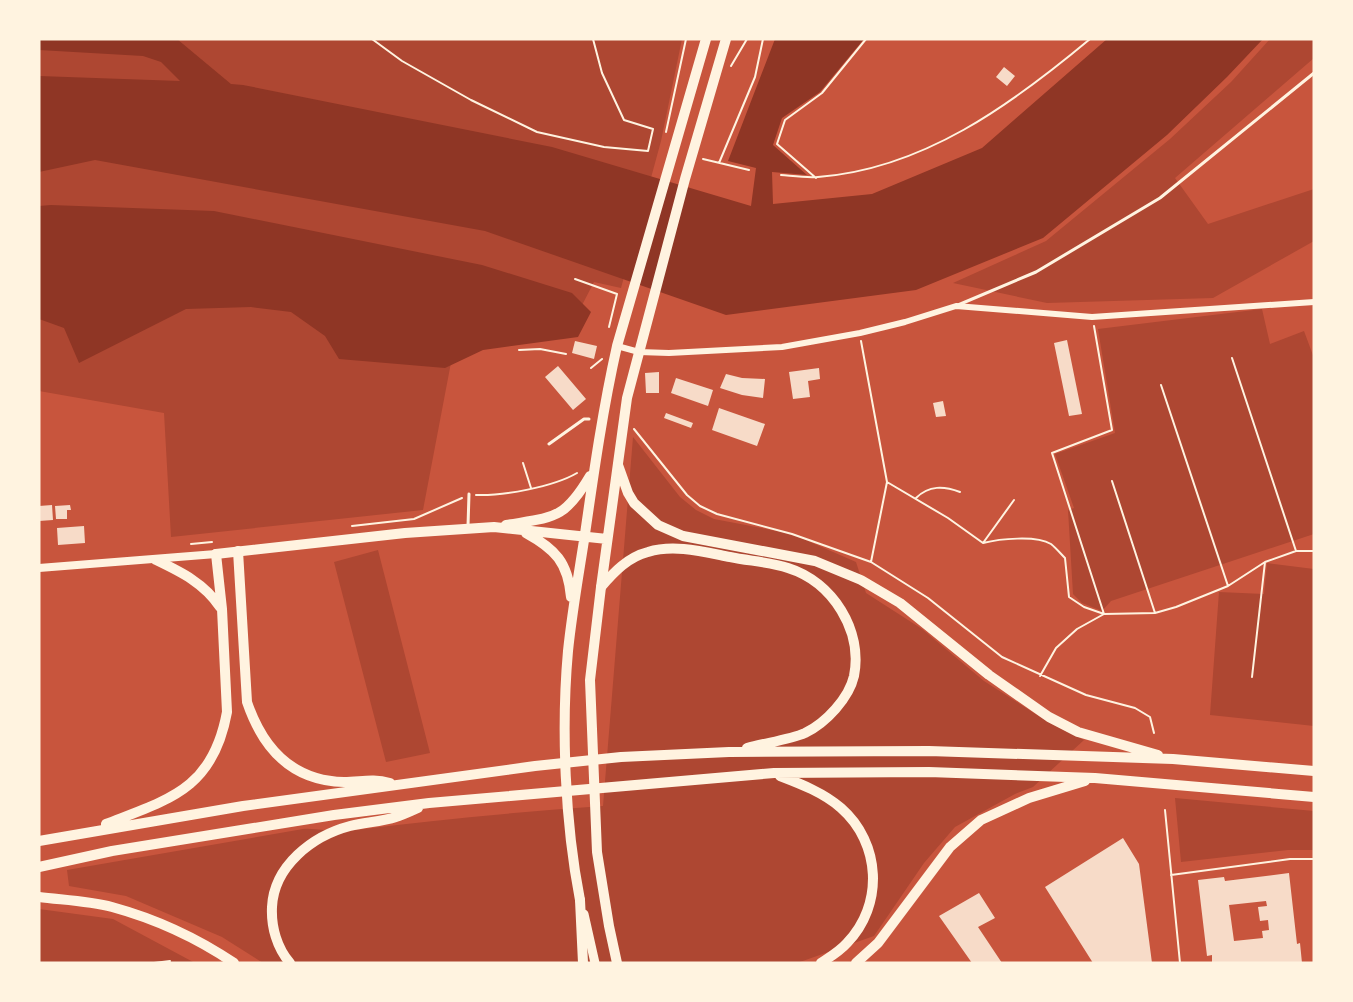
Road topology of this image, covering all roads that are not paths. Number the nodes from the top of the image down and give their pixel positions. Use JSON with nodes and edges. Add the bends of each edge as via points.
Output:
{"nodes":[{"id":1,"x":706,"y":39,"type":"edge"},
{"id":2,"x":726,"y":39,"type":"edge"},
{"id":3,"x":1314,"y":73,"type":"edge"},
{"id":4,"x":1314,"y":302,"type":"edge"},
{"id":5,"x":956,"y":306,"type":"junction"},
{"id":6,"x":617,"y":346,"type":"junction"},
{"id":7,"x":639,"y":352,"type":"junction"},
{"id":8,"x":589,"y":419,"type":"dead end"},
{"id":9,"x":549,"y":444,"type":"dead end"},
{"id":10,"x":618,"y":465,"type":"junction"},
{"id":11,"x":594,"y":471,"type":"junction"},
{"id":12,"x":469,"y":494,"type":"road end"},
{"id":13,"x":494,"y":527,"type":"junction"},
{"id":14,"x":468,"y":528,"type":"junction"},
{"id":15,"x":523,"y":531,"type":"junction"},
{"id":16,"x":584,"y":536,"type":"junction"},
{"id":17,"x":608,"y":539,"type":"junction"},
{"id":18,"x":238,"y":551,"type":"junction"},
{"id":19,"x":216,"y":554,"type":"junction"},
{"id":20,"x":156,"y":560,"type":"junction"},
{"id":21,"x":39,"y":568,"type":"edge"},
{"id":22,"x":601,"y":587,"type":"junction"},
{"id":23,"x":222,"y":609,"type":"junction"},
{"id":24,"x":573,"y":618,"type":"junction"},
{"id":25,"x":729,"y":752,"type":"junction"},
{"id":26,"x":1173,"y":759,"type":"junction"},
{"id":27,"x":1314,"y":771,"type":"edge"},
{"id":28,"x":774,"y":773,"type":"junction"},
{"id":29,"x":1095,"y":778,"type":"junction"},
{"id":30,"x":396,"y":785,"type":"junction"},
{"id":31,"x":1314,"y":797,"type":"edge"},
{"id":32,"x":429,"y":803,"type":"junction"},
{"id":33,"x":83,"y":832,"type":"junction"},
{"id":34,"x":39,"y":841,"type":"edge"},
{"id":35,"x":39,"y":867,"type":"edge"},
{"id":36,"x":39,"y":897,"type":"edge"},
{"id":37,"x":580,"y":900,"type":"junction"},
{"id":38,"x":234,"y":963,"type":"edge"},
{"id":39,"x":290,"y":963,"type":"edge"},
{"id":40,"x":583,"y":963,"type":"edge"},
{"id":41,"x":595,"y":963,"type":"edge"},
{"id":42,"x":617,"y":963,"type":"edge"},
{"id":43,"x":821,"y":963,"type":"edge"},
{"id":44,"x":856,"y":963,"type":"edge"}],
"edges":[{"from":1,"to":6,"type":"main road"},
{"from":2,"to":7,"type":"main road"},
{"from":3,"to":5,"type":"lane","via":[[1160,198],[1036,272]]},
{"from":4,"to":5,"type":"street","via":[[1092,317]]},
{"from":5,"to":7,"type":"street","via":[[860,333],[782,347]]},
{"from":6,"to":7,"type":"street"},
{"from":6,"to":11,"type":"main road"},
{"from":7,"to":10,"type":"main road","via":[[627,398]]},
{"from":8,"to":9,"type":"lane"},
{"from":10,"to":17,"type":"main road"},
{"from":10,"to":26,"type":"main road","via":[[634,503],[658,525],[683,536],[815,561],[861,580],[900,603],[989,675],[1049,717],[1078,732]]},
{"from":11,"to":13,"type":"main road","via":[[571,505],[560,514]]},
{"from":11,"to":16,"type":"main road"},
{"from":12,"to":14,"type":"lane"},
{"from":13,"to":14,"type":"main road"},
{"from":13,"to":15,"type":"main road"},
{"from":14,"to":18,"type":"main road"},
{"from":15,"to":16,"type":"main road"},
{"from":15,"to":24,"type":"main road","via":[[552,549],[561,560],[570,586]]},
{"from":16,"to":17,"type":"main road"},
{"from":16,"to":24,"type":"main road"},
{"from":17,"to":22,"type":"main road"},
{"from":18,"to":19,"type":"main road"},
{"from":18,"to":30,"type":"main road","via":[[247,702],[255,726],[268,746],[304,773],[323,780],[374,779]]},
{"from":19,"to":20,"type":"street"},
{"from":19,"to":23,"type":"main road"},
{"from":20,"to":21,"type":"street"},
{"from":20,"to":23,"type":"main road","via":[[196,581]]},
{"from":22,"to":25,"type":"main road","via":[[635,557],[669,549],[789,568],[833,598],[855,641],[852,687],[838,707],[805,733]]},
{"from":22,"to":42,"type":"main road","via":[[590,680],[597,852]]},
{"from":23,"to":33,"type":"main road","via":[[227,712],[208,763],[197,780],[165,801]]},
{"from":24,"to":37,"type":"main road","via":[[565,722],[571,852]]},
{"from":25,"to":26,"type":"main road","via":[[929,751]]},
{"from":25,"to":30,"type":"main road","via":[[535,765]]},
{"from":26,"to":27,"type":"main road"},
{"from":28,"to":29,"type":"main road","via":[[929,772]]},
{"from":28,"to":32,"type":"main road"},
{"from":28,"to":43,"type":"main road","via":[[840,806],[860,830],[872,860],[873,891],[862,922],[846,945]]},
{"from":29,"to":31,"type":"main road"},
{"from":29,"to":44,"type":"main road","via":[[1029,798],[981,820],[950,847],[878,943]]},
{"from":30,"to":33,"type":"main road"},
{"from":32,"to":35,"type":"main road","via":[[245,828]]},
{"from":32,"to":39,"type":"main road","via":[[396,817],[349,826],[313,842],[283,870],[273,896],[271,922],[282,954]]},
{"from":33,"to":34,"type":"main road"},
{"from":36,"to":38,"type":"main road","via":[[111,907],[162,923]]},
{"from":37,"to":40,"type":"main road"},
{"from":37,"to":41,"type":"main road"}]}
